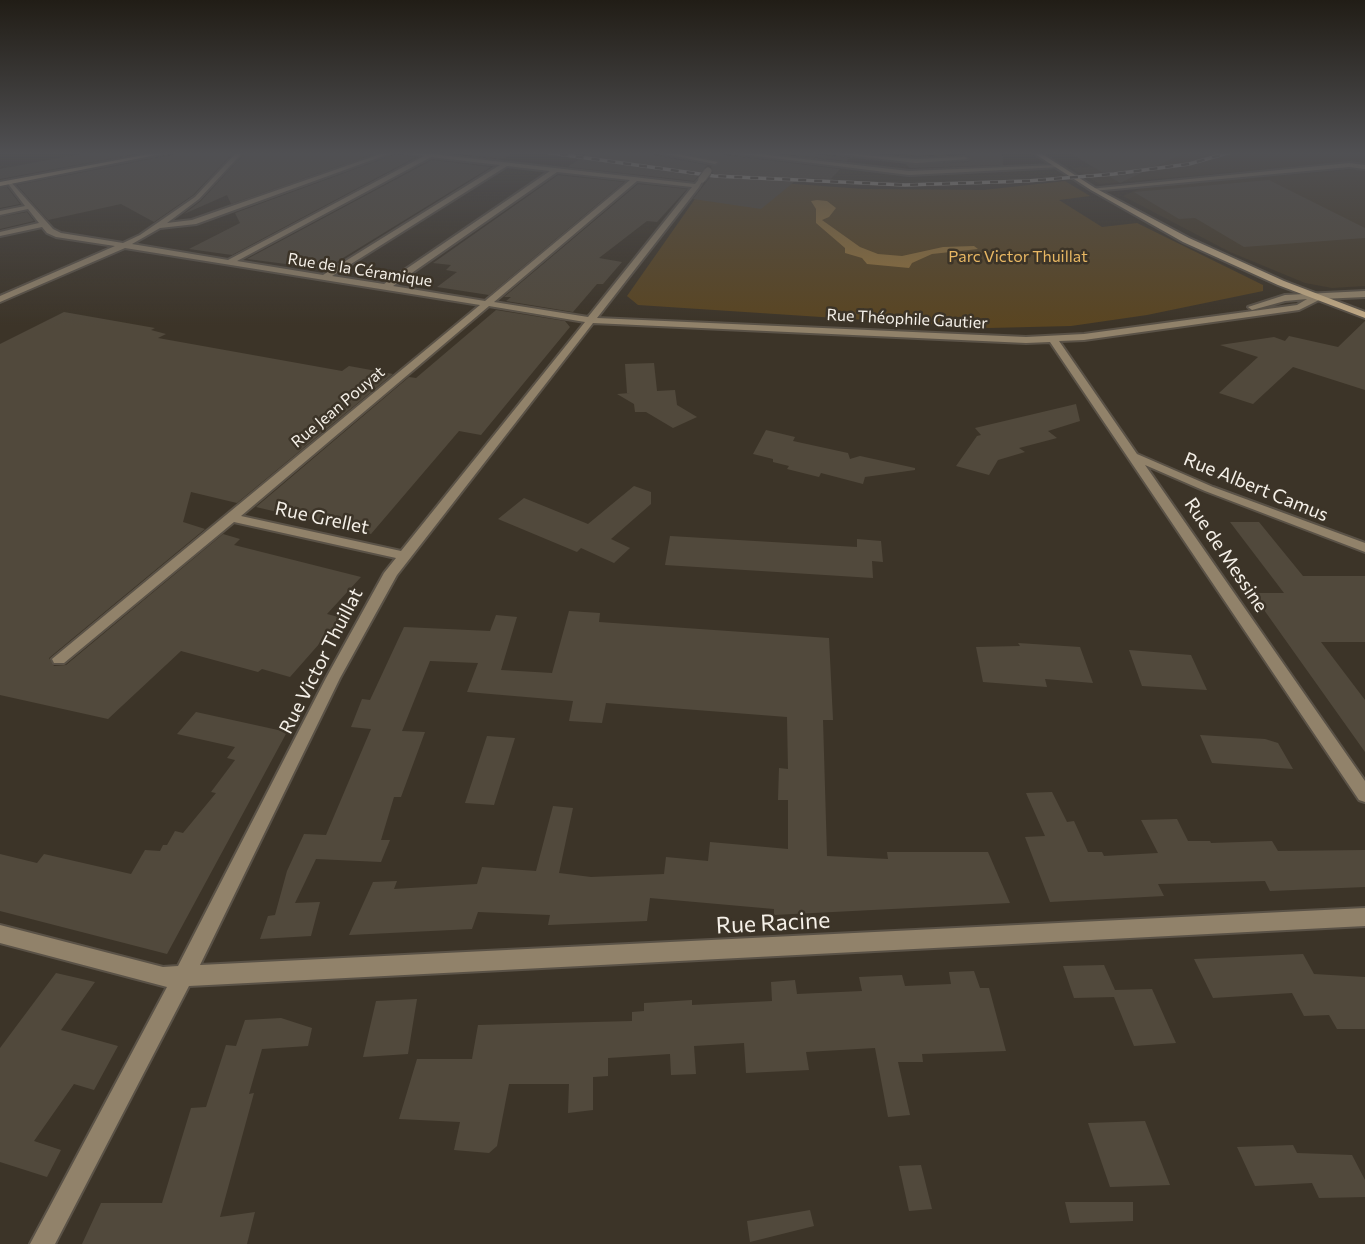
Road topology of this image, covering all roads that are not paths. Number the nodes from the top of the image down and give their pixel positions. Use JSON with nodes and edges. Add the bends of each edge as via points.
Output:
{"nodes":[{"id":1,"x":32,"y":210,"type":"edge"},
{"id":2,"x":181,"y":210,"type":"edge"},
{"id":3,"x":227,"y":210,"type":"edge"},
{"id":4,"x":327,"y":210,"type":"edge"},
{"id":5,"x":432,"y":210,"type":"edge"},
{"id":6,"x":497,"y":210,"type":"edge"},
{"id":7,"x":599,"y":210,"type":"edge"},
{"id":8,"x":677,"y":210,"type":"edge"},
{"id":9,"x":1133,"y":210,"type":"edge"},
{"id":10,"x":44,"y":224,"type":"junction"},
{"id":11,"x":160,"y":226,"type":"junction"},
{"id":12,"x":0,"y":234,"type":"edge"},
{"id":13,"x":124,"y":246,"type":"junction"},
{"id":14,"x":228,"y":263,"type":"junction"},
{"id":15,"x":323,"y":278,"type":"junction"},
{"id":16,"x":384,"y":288,"type":"junction"},
{"id":17,"x":1365,"y":294,"type":"edge"},
{"id":18,"x":1317,"y":298,"type":"junction"},
{"id":19,"x":0,"y":299,"type":"edge"},
{"id":20,"x":489,"y":304,"type":"junction"},
{"id":21,"x":1365,"y":315,"type":"edge"},
{"id":22,"x":591,"y":320,"type":"junction"},
{"id":23,"x":1053,"y":339,"type":"junction"},
{"id":24,"x":1136,"y":456,"type":"junction"},
{"id":25,"x":232,"y":518,"type":"junction"},
{"id":26,"x":1365,"y":548,"type":"edge"},
{"id":27,"x":403,"y":556,"type":"junction"},
{"id":28,"x":59,"y":659,"type":"dead end"},
{"id":29,"x":1365,"y":795,"type":"edge"},
{"id":30,"x":1365,"y":918,"type":"edge"},
{"id":31,"x":0,"y":934,"type":"edge"},
{"id":32,"x":183,"y":976,"type":"junction"},
{"id":33,"x":43,"y":1244,"type":"edge"}],
"edges":[{"from":1,"to":10,"type":"street"},
{"from":2,"to":11,"type":"street"},
{"from":3,"to":11,"type":"street","via":[[193,222]]},
{"from":4,"to":14,"type":"street"},
{"from":5,"to":15,"type":"street"},
{"from":6,"to":16,"type":"street"},
{"from":7,"to":20,"type":"street","name":"Rue Jean Pouyat"},
{"from":8,"to":22,"type":"street","name":"Rue Victor Thuillat"},
{"from":9,"to":18,"type":"street","via":[[1220,256]]},
{"from":10,"to":12,"type":"street"},
{"from":10,"to":13,"type":"street","name":"Rue de la Céramique","via":[[59,235]]},
{"from":11,"to":13,"type":"street"},
{"from":13,"to":14,"type":"street","name":"Rue de la Céramique"},
{"from":13,"to":19,"type":"street"},
{"from":14,"to":15,"type":"street","name":"Rue de la Céramique"},
{"from":15,"to":16,"type":"street","name":"Rue de la Céramique"},
{"from":16,"to":20,"type":"street","name":"Rue de la Céramique"},
{"from":17,"to":18,"type":"street","name":"Rue Théophile Gautier"},
{"from":18,"to":21,"type":"street"},
{"from":18,"to":23,"type":"street","name":"Rue Théophile Gautier","via":[[1304,306]]},
{"from":20,"to":22,"type":"street","name":"Rue de la Céramique"},
{"from":20,"to":25,"type":"street","name":"Rue Jean Pouyat"},
{"from":22,"to":23,"type":"street","name":"Rue Théophile Gautier"},
{"from":22,"to":27,"type":"street","name":"Rue Victor Thuillat"},
{"from":23,"to":24,"type":"street","name":"Rue de Messine"},
{"from":24,"to":26,"type":"street","name":"Rue Albert Camus"},
{"from":24,"to":29,"type":"street","name":"Rue de Messine"},
{"from":25,"to":27,"type":"street","name":"Rue Grellet"},
{"from":25,"to":28,"type":"street","name":"Rue Jean Pouyat"},
{"from":27,"to":32,"type":"street","name":"Rue Victor Thuillat","via":[[333,678]]},
{"from":30,"to":32,"type":"street","name":"Rue Racine"},
{"from":31,"to":32,"type":"street","name":"Rue Racine","via":[[163,977]]},
{"from":32,"to":33,"type":"street","name":"Rue Victor Thuillat"}]}
